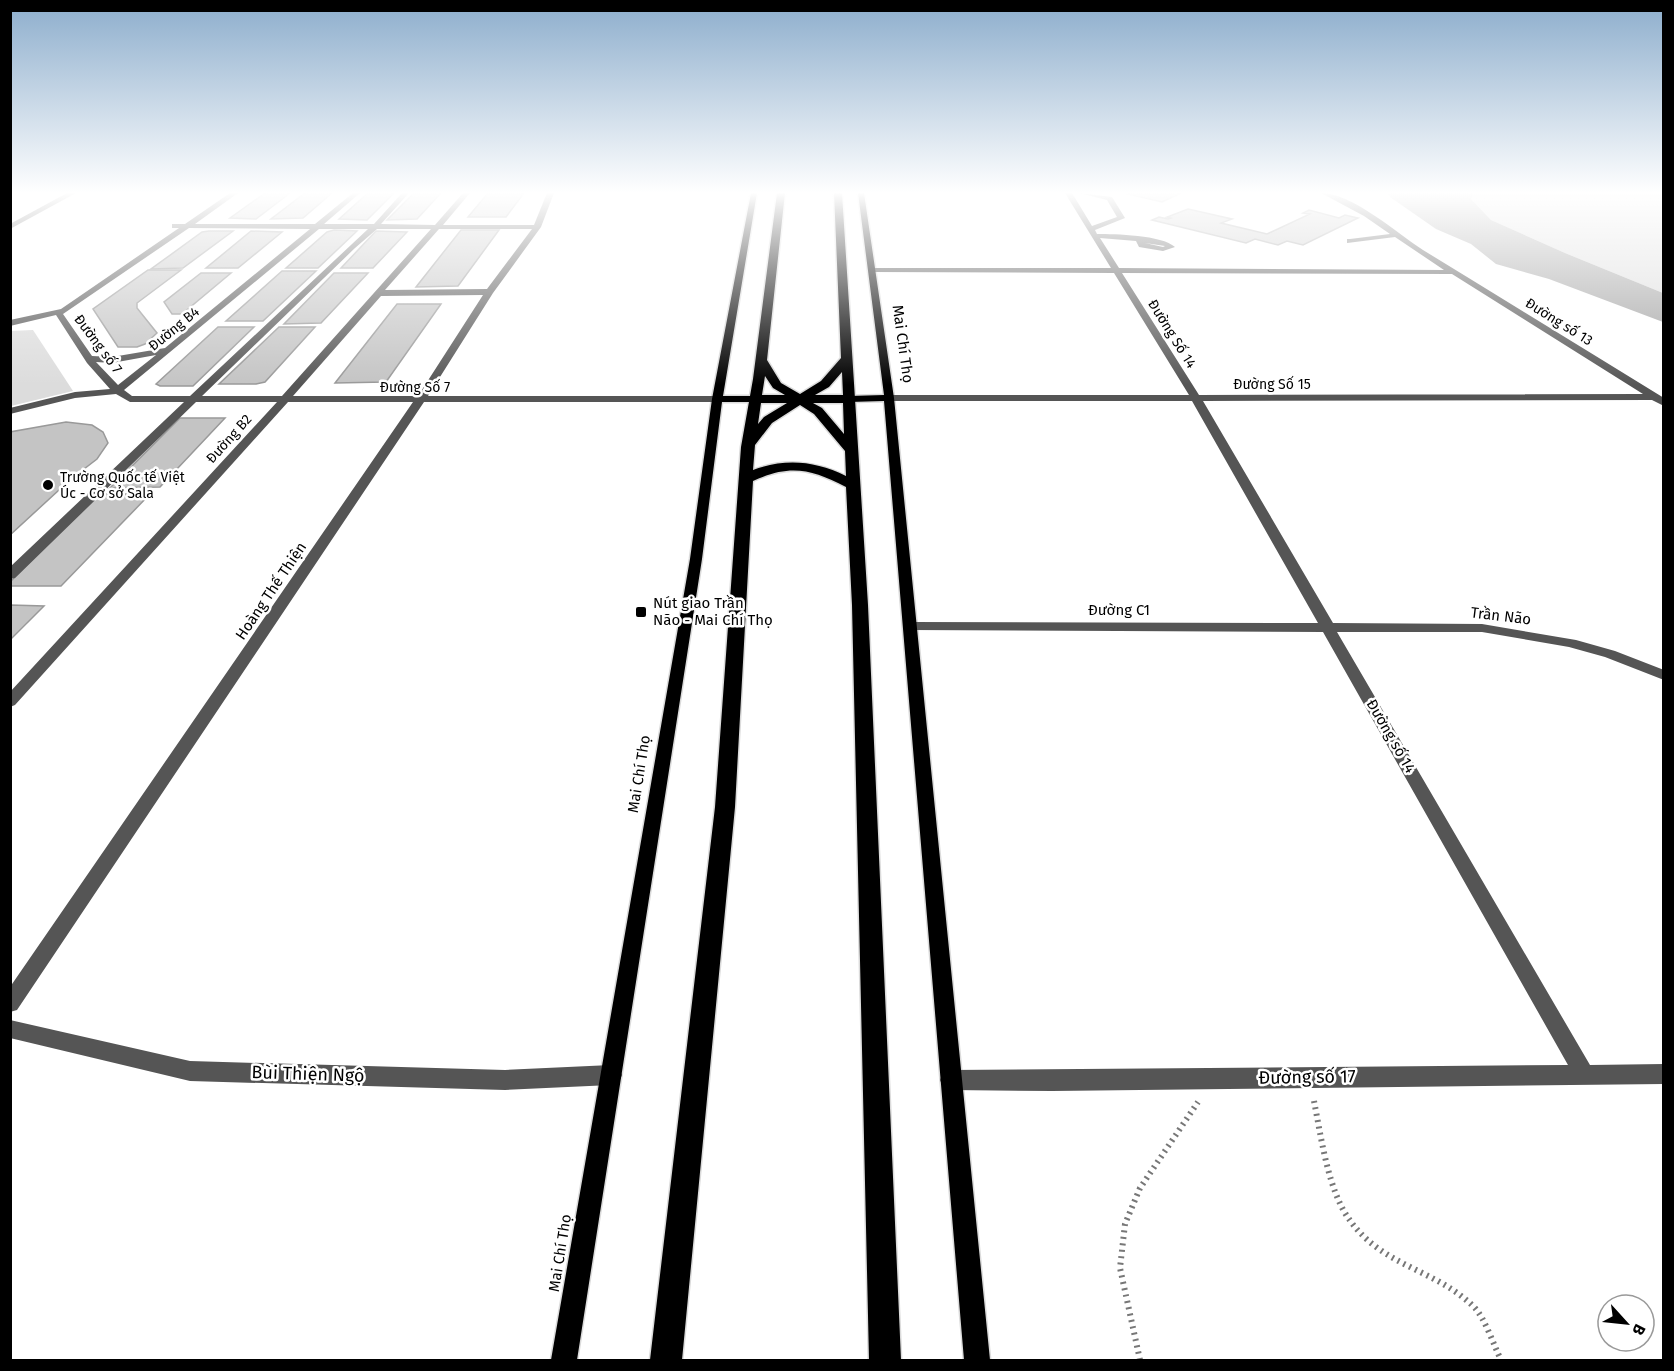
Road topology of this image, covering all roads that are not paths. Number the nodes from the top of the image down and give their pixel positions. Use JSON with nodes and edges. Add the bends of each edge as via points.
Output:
{"nodes":[{"id":1,"x":129,"y":257,"type":"edge"},
{"id":2,"x":143,"y":257,"type":"edge"},
{"id":3,"x":282,"y":257,"type":"edge"},
{"id":4,"x":341,"y":257,"type":"edge"},
{"id":5,"x":410,"y":257,"type":"edge"},
{"id":6,"x":515,"y":257,"type":"edge"},
{"id":7,"x":743,"y":257,"type":"edge"},
{"id":8,"x":773,"y":257,"type":"edge"},
{"id":9,"x":842,"y":257,"type":"edge"},
{"id":10,"x":870,"y":257,"type":"edge"},
{"id":11,"x":1108,"y":257,"type":"edge"},
{"id":12,"x":1429,"y":257,"type":"edge"},
{"id":13,"x":872,"y":270,"type":"junction"},
{"id":14,"x":1116,"y":270,"type":"junction"},
{"id":15,"x":1453,"y":272,"type":"junction"},
{"id":16,"x":489,"y":292,"type":"junction"},
{"id":17,"x":379,"y":293,"type":"junction"},
{"id":18,"x":59,"y":314,"type":"junction"},
{"id":19,"x":10,"y":323,"type":"edge"},
{"id":20,"x":170,"y":349,"type":"junction"},
{"id":21,"x":760,"y":358,"type":"junction"},
{"id":22,"x":848,"y":358,"type":"junction"},
{"id":23,"x":89,"y":359,"type":"junction"},
{"id":24,"x":116,"y":391,"type":"junction"},
{"id":25,"x":889,"y":398,"type":"junction"},
{"id":26,"x":1196,"y":398,"type":"junction"},
{"id":27,"x":717,"y":399,"type":"junction"},
{"id":28,"x":756,"y":399,"type":"junction"},
{"id":29,"x":801,"y":399,"type":"junction"},
{"id":30,"x":849,"y":399,"type":"junction"},
{"id":31,"x":191,"y":400,"type":"junction"},
{"id":32,"x":284,"y":400,"type":"junction"},
{"id":33,"x":420,"y":400,"type":"junction"},
{"id":34,"x":1659,"y":400,"type":"edge"},
{"id":35,"x":10,"y":411,"type":"edge"},
{"id":36,"x":748,"y":447,"type":"junction"},
{"id":37,"x":852,"y":451,"type":"junction"},
{"id":38,"x":745,"y":479,"type":"junction"},
{"id":39,"x":852,"y":484,"type":"junction"},
{"id":40,"x":10,"y":575,"type":"edge"},
{"id":41,"x":910,"y":626,"type":"junction"},
{"id":42,"x":1329,"y":627,"type":"junction"},
{"id":43,"x":1664,"y":676,"type":"edge"},
{"id":44,"x":10,"y":702,"type":"edge"},
{"id":45,"x":10,"y":1004,"type":"edge"},
{"id":46,"x":10,"y":1029,"type":"edge"},
{"id":47,"x":1584,"y":1074,"type":"junction"},
{"id":48,"x":1664,"y":1074,"type":"edge"},
{"id":49,"x":611,"y":1075,"type":"junction"},
{"id":50,"x":951,"y":1080,"type":"junction"},
{"id":51,"x":564,"y":1360,"type":"edge"},
{"id":52,"x":666,"y":1360,"type":"edge"},
{"id":53,"x":885,"y":1360,"type":"edge"},
{"id":54,"x":977,"y":1360,"type":"edge"}],
"edges":[{"from":1,"to":18,"type":"street","via":[[47,311]]},
{"from":2,"to":18,"type":"street"},
{"from":3,"to":20,"type":"street","name":"Đường B4"},
{"from":4,"to":31,"type":"street"},
{"from":5,"to":17,"type":"street","name":"Đường B2"},
{"from":6,"to":16,"type":"street","name":"Hoàng Thế Thiện"},
{"from":7,"to":27,"type":"main road","name":"Mai Chí Thọ"},
{"from":8,"to":21,"type":"highway"},
{"from":9,"to":22,"type":"highway"},
{"from":10,"to":13,"type":"main road","name":"Mai Chí Thọ"},
{"from":11,"to":14,"type":"street","name":"Đường Số 14"},
{"from":12,"to":15,"type":"street","name":"Đường số 13"},
{"from":13,"to":14,"type":"street"},
{"from":13,"to":25,"type":"main road","name":"Mai Chí Thọ"},
{"from":14,"to":15,"type":"street"},
{"from":14,"to":26,"type":"street","name":"Đường Số 14"},
{"from":15,"to":34,"type":"street","name":"Đường số 13"},
{"from":16,"to":17,"type":"street"},
{"from":16,"to":33,"type":"street","name":"Hoàng Thế Thiện"},
{"from":17,"to":32,"type":"street","name":"Đường B2"},
{"from":18,"to":19,"type":"street"},
{"from":18,"to":23,"type":"street","name":"Đường số 7"},
{"from":20,"to":23,"type":"street","via":[[112,360]]},
{"from":20,"to":24,"type":"street","name":"Đường B4"},
{"from":21,"to":28,"type":"highway"},
{"from":21,"to":29,"type":"highway","via":[[777,385]]},
{"from":22,"to":29,"type":"highway","via":[[825,384]]},
{"from":22,"to":30,"type":"highway"},
{"from":23,"to":24,"type":"street","name":"Đường số 7"},
{"from":24,"to":31,"type":"street","name":"Đường Số 7","via":[[130,399]]},
{"from":24,"to":35,"type":"street","via":[[75,395]]},
{"from":25,"to":26,"type":"street","name":"Đường Số 15"},
{"from":25,"to":30,"type":"main road"},
{"from":25,"to":41,"type":"main road","name":"Mai Chí Thọ"},
{"from":26,"to":34,"type":"street","name":"Đường Số 15"},
{"from":26,"to":42,"type":"street","name":"Đường số 14"},
{"from":27,"to":28,"type":"main road"},
{"from":27,"to":33,"type":"street","name":"Đường Số 7"},
{"from":27,"to":49,"type":"main road","name":"Mai Chí Thọ","via":[[696,559]]},
{"from":28,"to":29,"type":"highway"},
{"from":28,"to":36,"type":"highway"},
{"from":29,"to":30,"type":"highway"},
{"from":29,"to":36,"type":"highway","via":[[762,424]]},
{"from":29,"to":37,"type":"highway","via":[[818,411]]},
{"from":30,"to":37,"type":"highway"},
{"from":31,"to":32,"type":"street","name":"Đường Số 7"},
{"from":31,"to":40,"type":"street"},
{"from":32,"to":33,"type":"street","name":"Đường Số 7"},
{"from":32,"to":44,"type":"street","name":"Đường B2"},
{"from":33,"to":45,"type":"street","name":"Hoàng Thế Thiện"},
{"from":36,"to":38,"type":"highway"},
{"from":37,"to":39,"type":"highway"},
{"from":38,"to":39,"type":"highway","via":[[783,465],[807,466]]},
{"from":38,"to":52,"type":"highway","via":[[725,807]]},
{"from":39,"to":53,"type":"highway","via":[[861,616]]},
{"from":41,"to":42,"type":"street","name":"Đường C1"},
{"from":41,"to":50,"type":"main road","name":"Mai Chí Thọ"},
{"from":42,"to":43,"type":"street","name":"Trần Não","via":[[1482,628],[1571,643]]},
{"from":42,"to":47,"type":"street","name":"Đường số 14"},
{"from":46,"to":49,"type":"street","name":"Bùi Thiện Ngộ","via":[[190,1071],[505,1080]]},
{"from":47,"to":48,"type":"street","name":"Đường số 17"},
{"from":47,"to":50,"type":"street","name":"Đường số 17"},
{"from":49,"to":51,"type":"main road","name":"Mai Chí Thọ"},
{"from":50,"to":54,"type":"main road","name":"Mai Chí Thọ"}]}
